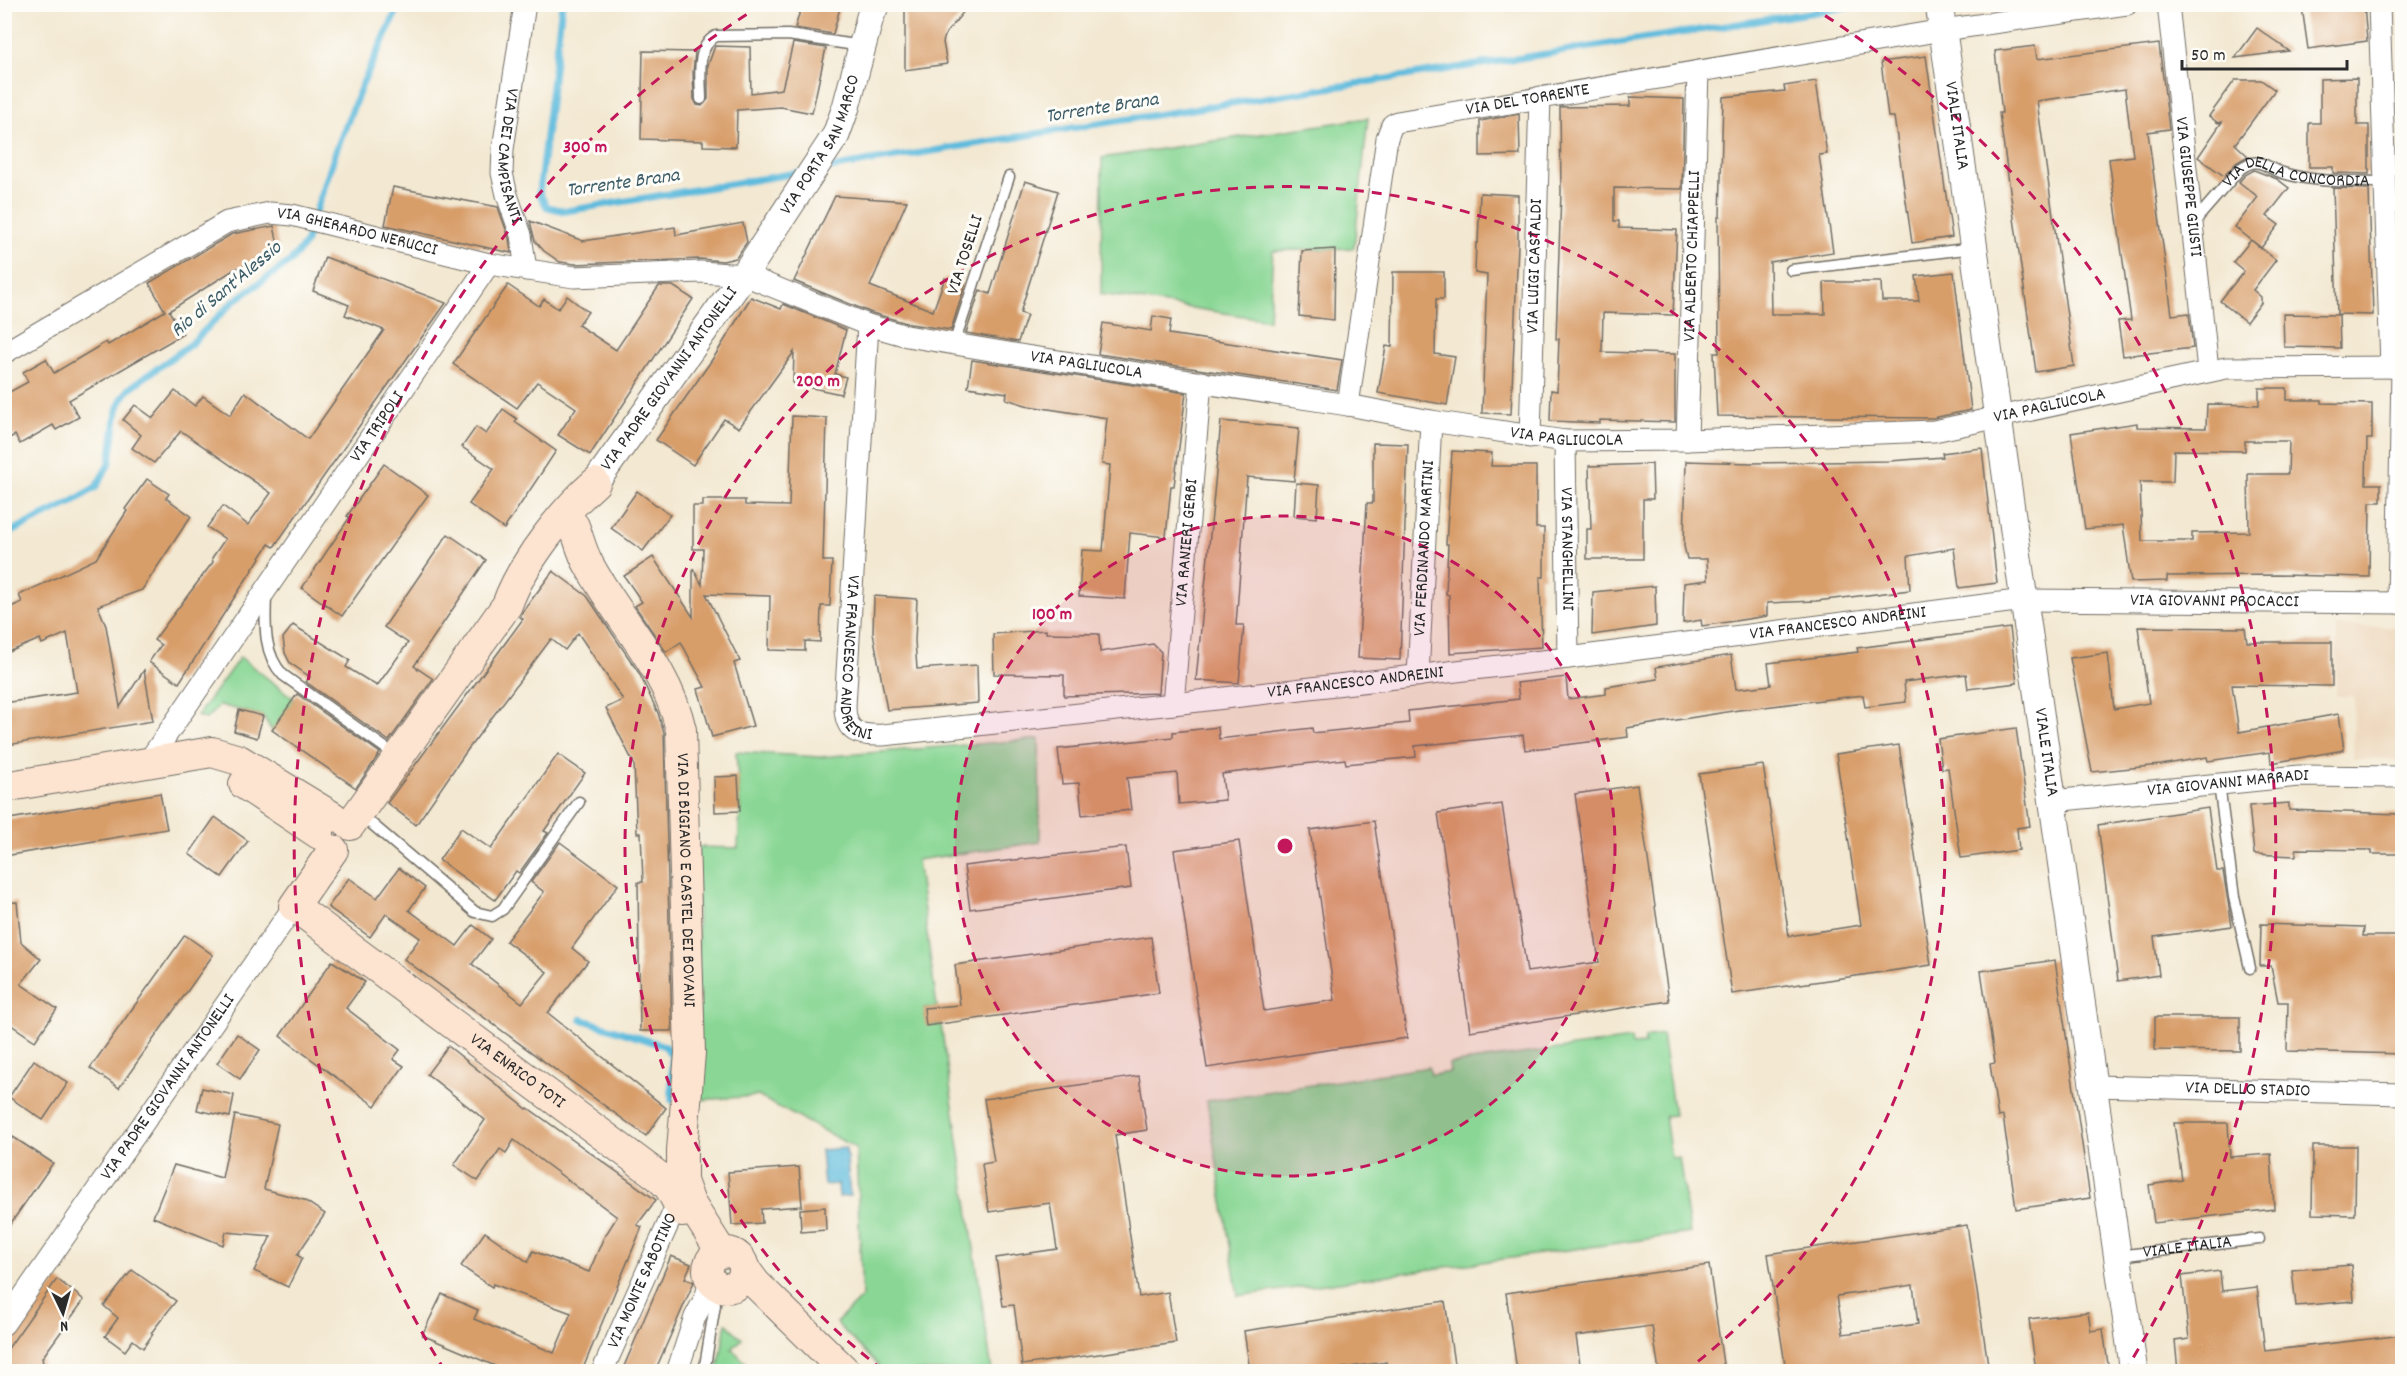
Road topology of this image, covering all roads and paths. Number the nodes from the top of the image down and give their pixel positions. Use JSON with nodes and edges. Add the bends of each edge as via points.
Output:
{"nodes":[{"id":1,"x":525,"y":4,"type":"edge"},
{"id":2,"x":876,"y":4,"type":"edge"},
{"id":3,"x":2127,"y":4,"type":"edge"},
{"id":4,"x":2168,"y":4,"type":"edge"},
{"id":5,"x":2379,"y":4,"type":"edge"},
{"id":6,"x":1940,"y":16,"type":"edge"},
{"id":7,"x":862,"y":46,"type":"junction"},
{"id":8,"x":1698,"y":70,"type":"junction"},
{"id":9,"x":1540,"y":97,"type":"junction"},
{"id":10,"x":701,"y":99,"type":"dead end"},
{"id":11,"x":1009,"y":177,"type":"dead end"},
{"id":12,"x":2385,"y":182,"type":"junction"},
{"id":13,"x":2192,"y":224,"type":"junction"},
{"id":14,"x":1974,"y":248,"type":"junction"},
{"id":15,"x":489,"y":264,"type":"junction"},
{"id":16,"x":526,"y":270,"type":"junction"},
{"id":17,"x":1791,"y":270,"type":"dead end"},
{"id":18,"x":744,"y":275,"type":"junction"},
{"id":19,"x":868,"y":325,"type":"junction"},
{"id":20,"x":954,"y":344,"type":"junction"},
{"id":21,"x":4,"y":353,"type":"edge"},
{"id":22,"x":2398,"y":367,"type":"edge"},
{"id":23,"x":2208,"y":370,"type":"junction"},
{"id":24,"x":1201,"y":382,"type":"junction"},
{"id":25,"x":1348,"y":405,"type":"junction"},
{"id":26,"x":1998,"y":417,"type":"junction"},
{"id":27,"x":1431,"y":421,"type":"junction"},
{"id":28,"x":1530,"y":437,"type":"junction"},
{"id":29,"x":1687,"y":440,"type":"junction"},
{"id":30,"x":1565,"y":441,"type":"junction"},
{"id":31,"x":595,"y":483,"type":"junction"},
{"id":32,"x":574,"y":526,"type":"junction"},
{"id":33,"x":267,"y":587,"type":"junction"},
{"id":34,"x":2024,"y":600,"type":"junction"},
{"id":35,"x":2400,"y":603,"type":"edge"},
{"id":36,"x":507,"y":605,"type":"junction"},
{"id":37,"x":1568,"y":658,"type":"junction"},
{"id":38,"x":1418,"y":676,"type":"junction"},
{"id":39,"x":1173,"y":704,"type":"junction"},
{"id":40,"x":398,"y":757,"type":"junction"},
{"id":41,"x":148,"y":762,"type":"junction"},
{"id":42,"x":2403,"y":777,"type":"edge"},
{"id":43,"x":2219,"y":784,"type":"junction"},
{"id":44,"x":4,"y":787,"type":"edge"},
{"id":45,"x":2053,"y":801,"type":"junction"},
{"id":46,"x":579,"y":802,"type":"dead end"},
{"id":47,"x":339,"y":828,"type":"junction"},
{"id":48,"x":294,"y":906,"type":"junction"},
{"id":49,"x":2250,"y":968,"type":"dead end"},
{"id":50,"x":2094,"y":1086,"type":"junction"},
{"id":51,"x":2403,"y":1094,"type":"edge"},
{"id":52,"x":681,"y":1195,"type":"junction"},
{"id":53,"x":2259,"y":1239,"type":"dead end"},
{"id":54,"x":2118,"y":1256,"type":"junction"},
{"id":55,"x":726,"y":1276,"type":"junction"},
{"id":56,"x":4,"y":1324,"type":"edge"},
{"id":57,"x":602,"y":1371,"type":"edge"},
{"id":58,"x":677,"y":1371,"type":"edge"},
{"id":59,"x":704,"y":1371,"type":"edge"},
{"id":60,"x":846,"y":1371,"type":"edge"},
{"id":61,"x":2134,"y":1371,"type":"edge"}],
"edges":[{"from":1,"to":16,"type":"street","name":"VIA DEI CAMPISANTI","via":[[502,173],[521,235]]},
{"from":2,"to":7,"type":"street","name":"VIA PORTA SAN MARCO"},
{"from":3,"to":6,"type":"street","name":"VIA DEL TORRENTE"},
{"from":4,"to":13,"type":"street","name":"VIA GIUSEPPE GIUSTI"},
{"from":5,"to":12,"type":"street","name":"VIA DELLA CONCORDIA"},
{"from":6,"to":8,"type":"street","name":"VIA DEL TORRENTE"},
{"from":6,"to":14,"type":"street","name":"VIALE ITALIA"},
{"from":7,"to":10,"type":"lane","via":[[788,35],[716,36],[709,39],[701,61]]},
{"from":7,"to":18,"type":"street","name":"VIA PORTA SAN MARCO","via":[[836,135]]},
{"from":8,"to":9,"type":"street","name":"VIA DEL TORRENTE"},
{"from":8,"to":29,"type":"street","name":"VIA ALBERTO CHIAPPELLI"},
{"from":9,"to":25,"type":"street","name":"VIA DEL TORRENTE","via":[[1392,125]]},
{"from":9,"to":28,"type":"street","name":"VIA LUIGI CASTALDI"},
{"from":11,"to":20,"type":"lane","name":"VIA TOSELLI"},
{"from":12,"to":13,"type":"lane","name":"VIA DELLA CONCORDIA","via":[[2322,180],[2250,163],[2240,169]]},
{"from":12,"to":22,"type":"street","name":"VIA DELLA CONCORDIA"},
{"from":13,"to":23,"type":"street","name":"VIA GIUSEPPE GIUSTI"},
{"from":14,"to":17,"type":"lane"},
{"from":14,"to":26,"type":"street","name":"VIALE ITALIA"},
{"from":15,"to":16,"type":"street","name":"VIA GHERARDO NERUCCI"},
{"from":15,"to":21,"type":"street","name":"VIA GHERARDO NERUCCI","via":[[292,215],[261,214],[227,222]]},
{"from":15,"to":33,"type":"street","name":"VIA TRIPOLI"},
{"from":16,"to":18,"type":"street","name":"VIA GHERARDO NERUCCI","via":[[574,277],[701,272]]},
{"from":18,"to":19,"type":"street","name":"VIA PAGLIUCOLA"},
{"from":18,"to":31,"type":"street","name":"VIA PADRE GIOVANNI ANTONELLI"},
{"from":19,"to":20,"type":"street","name":"VIA PAGLIUCOLA"},
{"from":19,"to":39,"type":"street","name":"VIA FRANCESCO ANDREINI","via":[[844,706],[851,729],[883,735]]},
{"from":20,"to":24,"type":"street","name":"VIA PAGLIUCOLA"},
{"from":22,"to":23,"type":"street","name":"VIA PAGLIUCOLA"},
{"from":22,"to":35,"type":"street","name":"VIA DELLA CONCORDIA"},
{"from":23,"to":26,"type":"street","name":"VIA PAGLIUCOLA"},
{"from":24,"to":25,"type":"street","name":"VIA PAGLIUCOLA"},
{"from":24,"to":39,"type":"street","name":"VIA RANIERI GERBI"},
{"from":25,"to":27,"type":"street","name":"VIA PAGLIUCOLA"},
{"from":26,"to":29,"type":"street","name":"VIA PAGLIUCOLA","via":[[1934,431]]},
{"from":26,"to":34,"type":"street","name":"VIALE ITALIA"},
{"from":27,"to":28,"type":"street","name":"VIA PAGLIUCOLA"},
{"from":27,"to":38,"type":"street","name":"VIA FERDINANDO MARTINI"},
{"from":28,"to":30,"type":"street","name":"VIA PAGLIUCOLA"},
{"from":29,"to":30,"type":"street","name":"VIA PAGLIUCOLA"},
{"from":30,"to":37,"type":"street","name":"VIA STANGHELLINI"},
{"from":31,"to":32,"type":"main road"},
{"from":31,"to":36,"type":"main road","via":[[572,503],[515,584]]},
{"from":32,"to":36,"type":"main road","via":[[527,592]]},
{"from":32,"to":52,"type":"main road","name":"VIA DI BIGIANO E CASTEL DEI BOVANI","via":[[592,571],[660,675],[681,730],[690,1053]]},
{"from":33,"to":40,"type":"lane","via":[[267,646],[276,667]]},
{"from":33,"to":41,"type":"street","name":"VIA TRIPOLI"},
{"from":34,"to":35,"type":"street","name":"VIA GIOVANNI PROCACCI"},
{"from":34,"to":37,"type":"street","name":"VIA FRANCESCO ANDREINI"},
{"from":34,"to":45,"type":"street","name":"VIALE ITALIA"},
{"from":36,"to":40,"type":"main road","name":"VIA PADRE GIOVANNI ANTONELLI"},
{"from":37,"to":38,"type":"street","name":"VIA FRANCESCO ANDREINI"},
{"from":38,"to":39,"type":"street","name":"VIA FRANCESCO ANDREINI"},
{"from":40,"to":47,"type":"main road","name":"VIA PADRE GIOVANNI ANTONELLI"},
{"from":41,"to":44,"type":"main road"},
{"from":41,"to":47,"type":"main road","via":[[177,758],[207,766]]},
{"from":42,"to":43,"type":"street","name":"VIA GIOVANNI MARRADI","via":[[2299,776]]},
{"from":43,"to":45,"type":"street","name":"VIA GIOVANNI MARRADI"},
{"from":43,"to":49,"type":"lane","via":[[2234,897]]},
{"from":45,"to":50,"type":"street","name":"VIALE ITALIA"},
{"from":46,"to":47,"type":"lane","via":[[503,909],[492,916],[475,912]]},
{"from":47,"to":48,"type":"main road","name":"VIA PADRE GIOVANNI ANTONELLI"},
{"from":48,"to":52,"type":"main road","name":"VIA ENRICO TOTI"},
{"from":48,"to":56,"type":"street","name":"VIA PADRE GIOVANNI ANTONELLI"},
{"from":50,"to":51,"type":"street","name":"VIA DELLO STADIO"},
{"from":50,"to":54,"type":"street","name":"VIALE ITALIA"},
{"from":52,"to":55,"type":"main road","name":"VIA DI BIGIANO E CASTEL DEI BOVANI","via":[[695,1213]]},
{"from":52,"to":57,"type":"street","name":"VIA MONTE SABOTINO"},
{"from":53,"to":54,"type":"lane","name":"VIALE ITALIA"},
{"from":54,"to":61,"type":"street","name":"VIALE ITALIA"},
{"from":55,"to":58,"type":"street","via":[[695,1317]]},
{"from":55,"to":59,"type":"lane","via":[[715,1305]]},
{"from":55,"to":60,"type":"main road","name":"VIA DI BIGIANO E CASTEL DEI BOVANI"}]}
